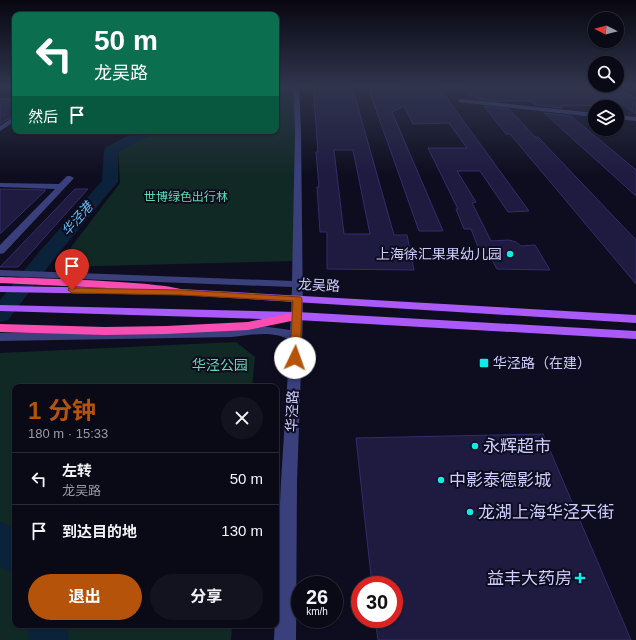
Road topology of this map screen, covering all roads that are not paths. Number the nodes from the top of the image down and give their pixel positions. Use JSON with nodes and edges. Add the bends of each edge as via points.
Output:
{"nodes":[{"id":1,"x":297,"y":116,"type":"edge"},
{"id":2,"x":624,"y":118,"type":"edge"},
{"id":3,"x":636,"y":119,"type":"edge"},
{"id":4,"x":12,"y":120,"type":"edge"},
{"id":5,"x":0,"y":129,"type":"edge"},
{"id":6,"x":12,"y":130,"type":"edge"},
{"id":7,"x":70,"y":178,"type":"dead end"},
{"id":8,"x":0,"y":185,"type":"edge"},
{"id":9,"x":61,"y":186,"type":"junction"},
{"id":10,"x":0,"y":251,"type":"edge"},
{"id":11,"x":0,"y":273,"type":"edge"},
{"id":12,"x":0,"y":280,"type":"edge"},
{"id":13,"x":47,"y":282,"type":"junction"},
{"id":14,"x":297,"y":284,"type":"junction"},
{"id":15,"x":4,"y":289,"type":"edge"},
{"id":16,"x":298,"y":299,"type":"junction"},
{"id":17,"x":0,"y":308,"type":"edge"},
{"id":18,"x":297,"y":316,"type":"junction"},
{"id":19,"x":636,"y":319,"type":"edge"},
{"id":20,"x":0,"y":328,"type":"edge"},
{"id":21,"x":636,"y":335,"type":"edge"},
{"id":22,"x":0,"y":337,"type":"edge"},
{"id":23,"x":296,"y":338,"type":"junction"},
{"id":24,"x":285,"y":640,"type":"edge"}],
"edges":[{"from":1,"to":14,"type":"street","name":"华泾路"},
{"from":2,"to":3,"type":"street"},
{"from":4,"to":5,"type":"street"},
{"from":5,"to":6,"type":"street"},
{"from":7,"to":9,"type":"street"},
{"from":8,"to":9,"type":"street"},
{"from":9,"to":10,"type":"street"},
{"from":11,"to":13,"type":"street","via":[[22,274]]},
{"from":12,"to":13,"type":"highway"},
{"from":13,"to":14,"type":"street"},
{"from":13,"to":15,"type":"main road","name":"龙吴路"},
{"from":13,"to":16,"type":"main road","name":"龙吴路"},
{"from":14,"to":16,"type":"street","name":"华泾路"},
{"from":16,"to":18,"type":"street","name":"华泾路"},
{"from":16,"to":19,"type":"main road","name":"龙吴路"},
{"from":17,"to":18,"type":"main road"},
{"from":18,"to":20,"type":"highway","via":[[248,326],[166,330]]},
{"from":18,"to":21,"type":"main road"},
{"from":18,"to":23,"type":"street","name":"华泾路"},
{"from":22,"to":23,"type":"street","via":[[169,335],[262,330],[285,332]]},
{"from":23,"to":24,"type":"street","name":"华泾路"}]}
